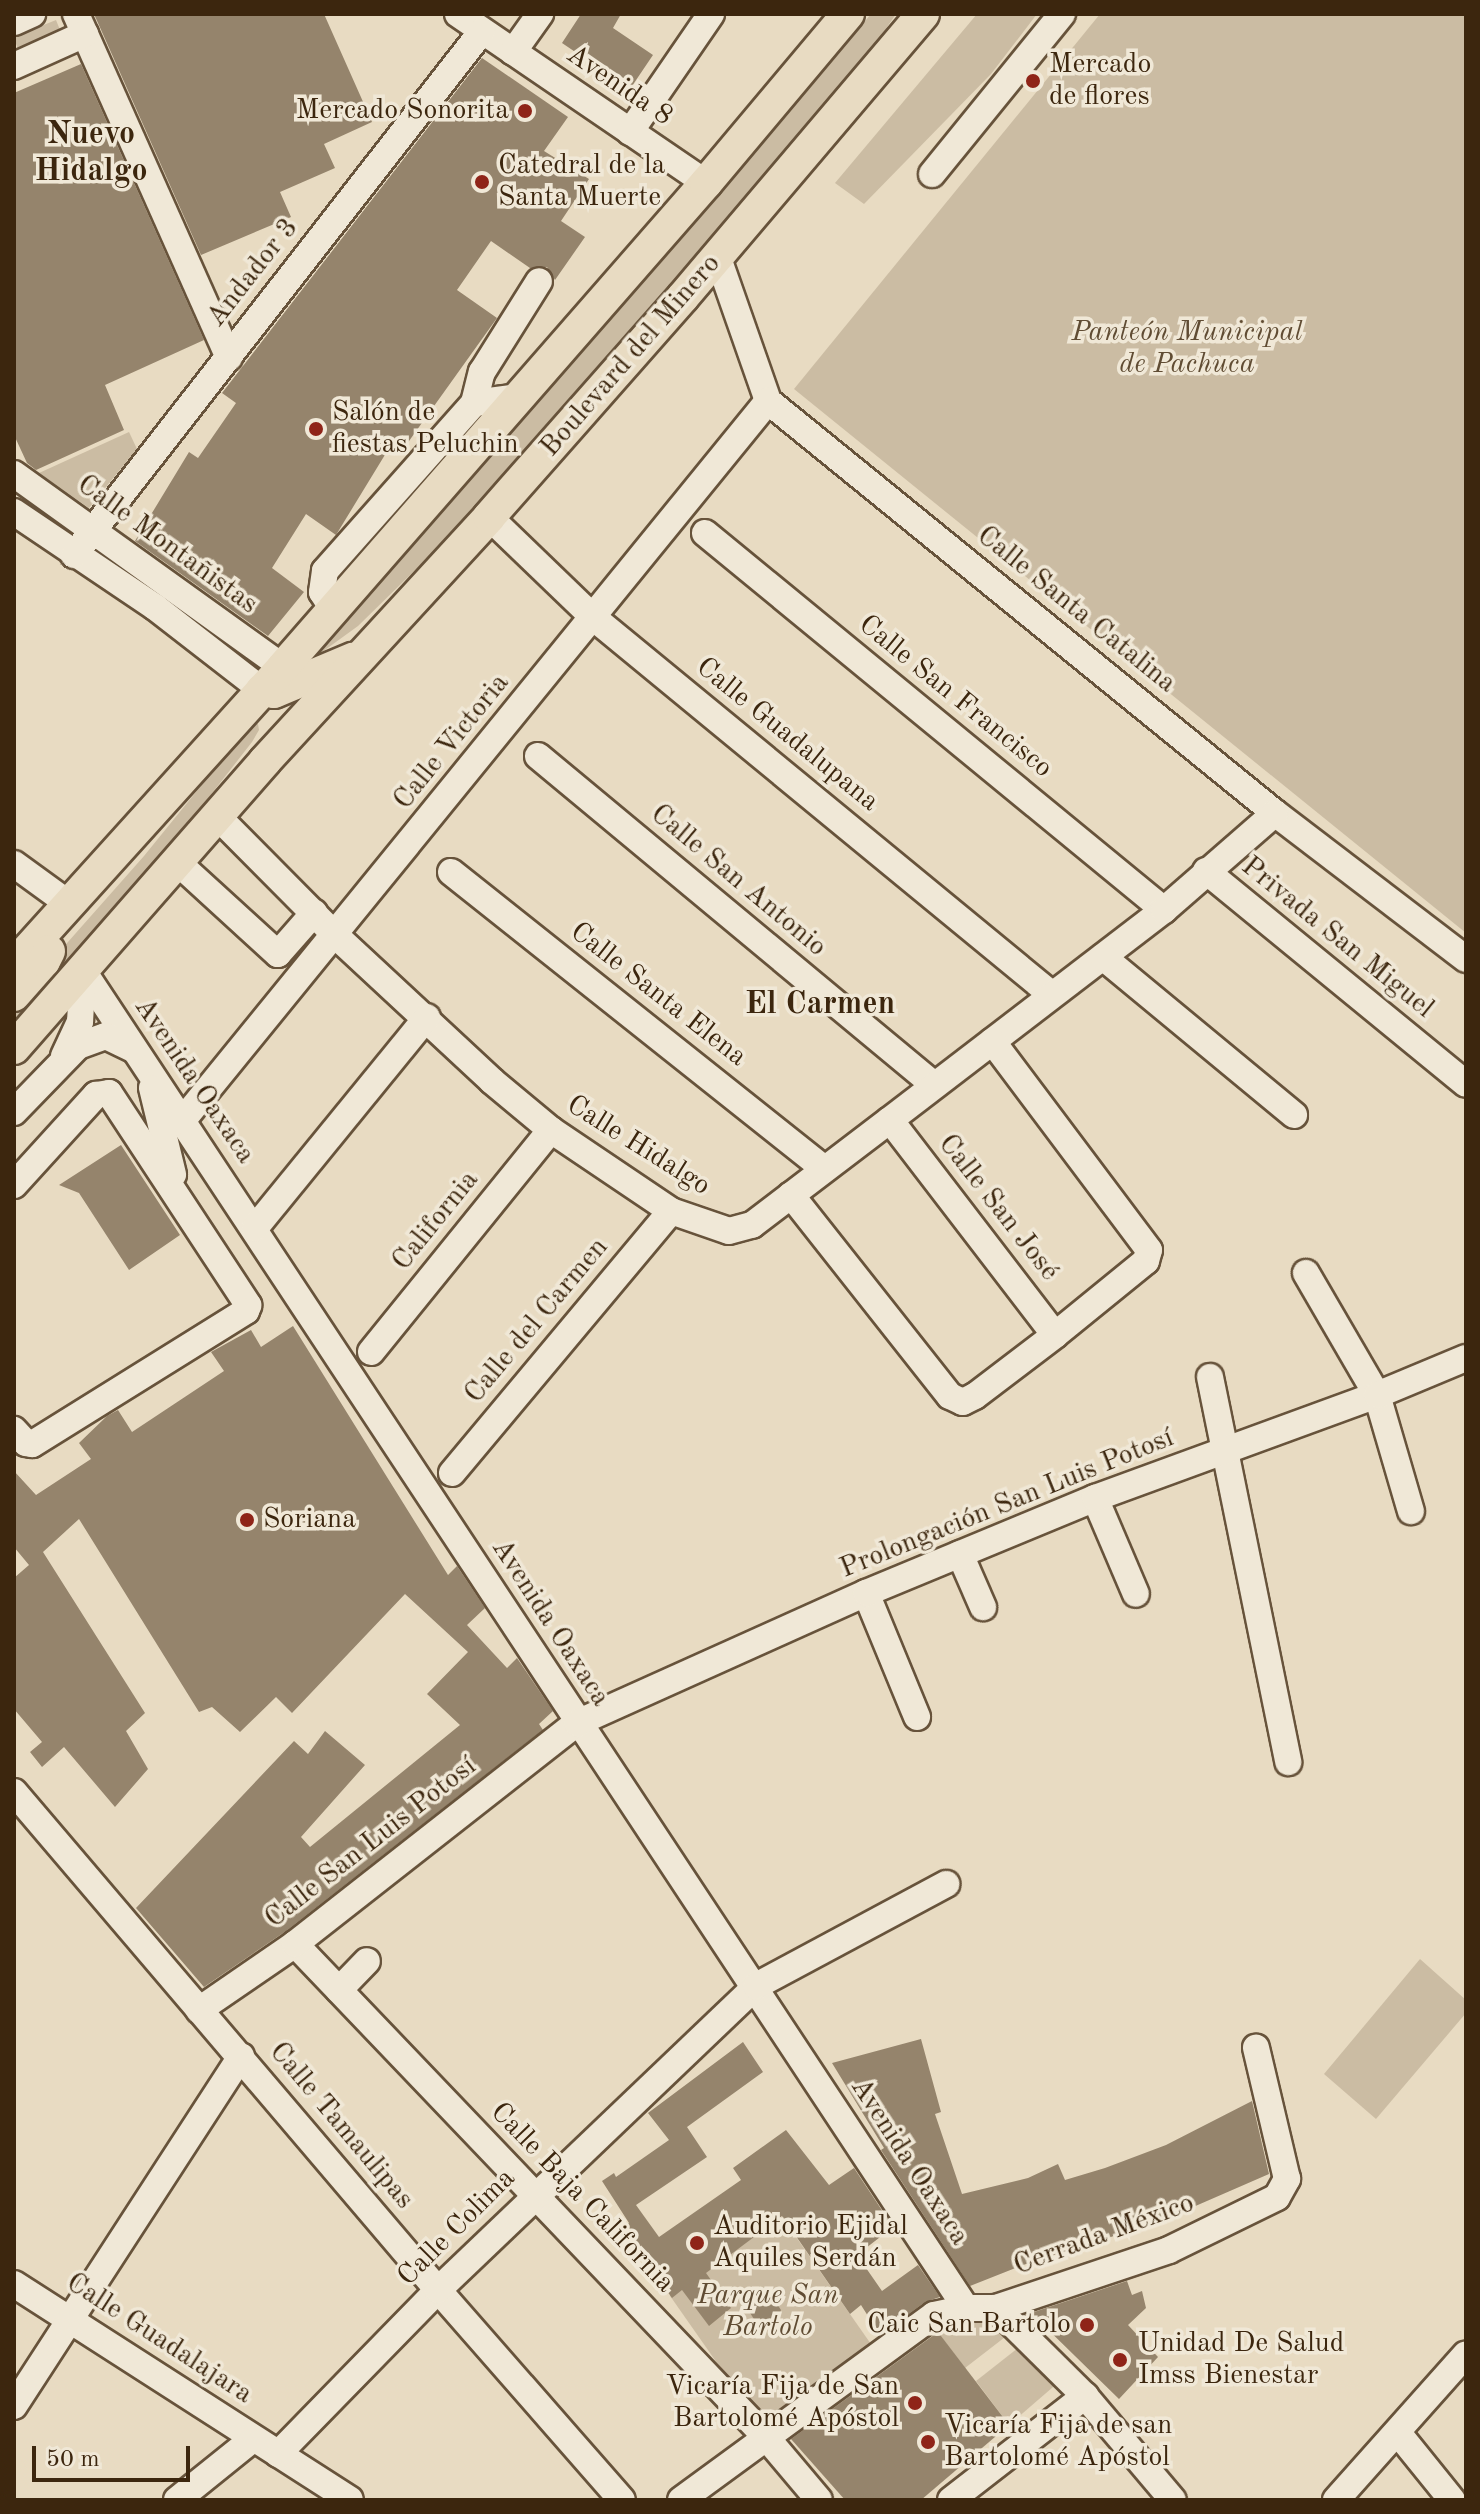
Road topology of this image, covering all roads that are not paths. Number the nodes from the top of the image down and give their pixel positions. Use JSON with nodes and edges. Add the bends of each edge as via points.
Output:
{"nodes":[{"id":1,"x":32,"y":14,"type":"edge"},
{"id":2,"x":458,"y":14,"type":"edge"},
{"id":3,"x":540,"y":14,"type":"edge"},
{"id":4,"x":711,"y":14,"type":"edge"},
{"id":5,"x":848,"y":14,"type":"edge"},
{"id":6,"x":923,"y":14,"type":"edge"},
{"id":7,"x":1062,"y":14,"type":"edge"},
{"id":8,"x":14,"y":22,"type":"edge"},
{"id":9,"x":81,"y":24,"type":"edge"},
{"id":10,"x":482,"y":31,"type":"junction"},
{"id":11,"x":513,"y":52,"type":"junction"},
{"id":12,"x":14,"y":66,"type":"edge"},
{"id":13,"x":630,"y":132,"type":"junction"},
{"id":14,"x":932,"y":174,"type":"dead end"},
{"id":15,"x":706,"y":183,"type":"junction"},
{"id":16,"x":718,"y":258,"type":"junction"},
{"id":17,"x":539,"y":281,"type":"dead end"},
{"id":18,"x":229,"y":357,"type":"junction"},
{"id":19,"x":518,"y":397,"type":"junction"},
{"id":20,"x":768,"y":401,"type":"junction"},
{"id":21,"x":474,"y":403,"type":"junction"},
{"id":22,"x":14,"y":474,"type":"edge"},
{"id":23,"x":15,"y":514,"type":"edge"},
{"id":24,"x":489,"y":517,"type":"junction"},
{"id":25,"x":93,"y":531,"type":"junction"},
{"id":26,"x":705,"y":533,"type":"dead end"},
{"id":27,"x":74,"y":555,"type":"junction"},
{"id":28,"x":333,"y":609,"type":"junction"},
{"id":29,"x":594,"y":618,"type":"junction"},
{"id":30,"x":362,"y":655,"type":"junction"},
{"id":31,"x":277,"y":681,"type":"junction"},
{"id":32,"x":538,"y":756,"type":"dead end"},
{"id":33,"x":265,"y":761,"type":"junction"},
{"id":34,"x":1275,"y":813,"type":"junction"},
{"id":35,"x":217,"y":816,"type":"junction"},
{"id":36,"x":176,"y":861,"type":"junction"},
{"id":37,"x":14,"y":864,"type":"edge"},
{"id":38,"x":1206,"y":871,"type":"junction"},
{"id":39,"x":451,"y":872,"type":"dead end"},
{"id":40,"x":69,"y":904,"type":"junction"},
{"id":41,"x":1164,"y":910,"type":"junction"},
{"id":42,"x":314,"y":913,"type":"junction"},
{"id":43,"x":334,"y":934,"type":"junction"},
{"id":44,"x":1103,"y":957,"type":"junction"},
{"id":45,"x":1466,"y":959,"type":"edge"},
{"id":46,"x":14,"y":965,"type":"edge"},
{"id":47,"x":83,"y":971,"type":"junction"},
{"id":48,"x":1051,"y":994,"type":"junction"},
{"id":49,"x":14,"y":995,"type":"edge"},
{"id":50,"x":427,"y":1017,"type":"junction"},
{"id":51,"x":992,"y":1041,"type":"junction"},
{"id":52,"x":14,"y":1048,"type":"edge"},
{"id":53,"x":140,"y":1059,"type":"junction"},
{"id":54,"x":60,"y":1061,"type":"junction"},
{"id":55,"x":1466,"y":1084,"type":"edge"},
{"id":56,"x":934,"y":1085,"type":"junction"},
{"id":57,"x":14,"y":1112,"type":"edge"},
{"id":58,"x":1294,"y":1115,"type":"dead end"},
{"id":59,"x":890,"y":1120,"type":"junction"},
{"id":60,"x":182,"y":1121,"type":"junction"},
{"id":61,"x":551,"y":1130,"type":"junction"},
{"id":62,"x":824,"y":1169,"type":"junction"},
{"id":63,"x":17,"y":1176,"type":"edge"},
{"id":64,"x":791,"y":1195,"type":"junction"},
{"id":65,"x":179,"y":1197,"type":"junction"},
{"id":66,"x":671,"y":1211,"type":"junction"},
{"id":67,"x":255,"y":1228,"type":"junction"},
{"id":68,"x":201,"y":1233,"type":"junction"},
{"id":69,"x":1306,"y":1273,"type":"dead end"},
{"id":70,"x":1055,"y":1335,"type":"junction"},
{"id":71,"x":371,"y":1352,"type":"dead end"},
{"id":72,"x":1466,"y":1358,"type":"edge"},
{"id":73,"x":1210,"y":1377,"type":"dead end"},
{"id":74,"x":1377,"y":1395,"type":"junction"},
{"id":75,"x":14,"y":1430,"type":"edge"},
{"id":76,"x":1226,"y":1452,"type":"junction"},
{"id":77,"x":452,"y":1473,"type":"dead end"},
{"id":78,"x":1095,"y":1498,"type":"junction"},
{"id":79,"x":1411,"y":1511,"type":"dead end"},
{"id":80,"x":960,"y":1554,"type":"junction"},
{"id":81,"x":866,"y":1593,"type":"junction"},
{"id":82,"x":1136,"y":1594,"type":"dead end"},
{"id":83,"x":983,"y":1607,"type":"dead end"},
{"id":84,"x":917,"y":1717,"type":"dead end"},
{"id":85,"x":577,"y":1723,"type":"junction"},
{"id":86,"x":1288,"y":1762,"type":"dead end"},
{"id":87,"x":14,"y":1792,"type":"edge"},
{"id":88,"x":946,"y":1884,"type":"dead end"},
{"id":89,"x":295,"y":1944,"type":"junction"},
{"id":90,"x":367,"y":1961,"type":"dead end"},
{"id":91,"x":756,"y":1986,"type":"junction"},
{"id":92,"x":339,"y":1990,"type":"junction"},
{"id":93,"x":199,"y":2010,"type":"junction"},
{"id":94,"x":1256,"y":2048,"type":"dead end"},
{"id":95,"x":241,"y":2056,"type":"junction"},
{"id":96,"x":535,"y":2195,"type":"junction"},
{"id":97,"x":14,"y":2284,"type":"edge"},
{"id":98,"x":438,"y":2290,"type":"junction"},
{"id":99,"x":966,"y":2308,"type":"junction"},
{"id":100,"x":996,"y":2308,"type":"junction"},
{"id":101,"x":69,"y":2318,"type":"junction"},
{"id":102,"x":1466,"y":2354,"type":"edge"},
{"id":103,"x":1085,"y":2396,"type":"junction"},
{"id":104,"x":14,"y":2406,"type":"edge"},
{"id":105,"x":1398,"y":2433,"type":"junction"},
{"id":106,"x":766,"y":2437,"type":"junction"},
{"id":107,"x":253,"y":2439,"type":"junction"},
{"id":108,"x":278,"y":2454,"type":"junction"},
{"id":109,"x":177,"y":2500,"type":"edge"},
{"id":110,"x":350,"y":2500,"type":"edge"},
{"id":111,"x":622,"y":2500,"type":"edge"},
{"id":112,"x":681,"y":2500,"type":"edge"},
{"id":113,"x":819,"y":2500,"type":"edge"},
{"id":114,"x":951,"y":2500,"type":"edge"},
{"id":115,"x":1173,"y":2500,"type":"edge"},
{"id":116,"x":1336,"y":2500,"type":"edge"},
{"id":117,"x":1452,"y":2500,"type":"edge"}],
"edges":[{"from":1,"to":8,"type":"street"},
{"from":2,"to":10,"type":"street","name":"Avenida 8"},
{"from":3,"to":11,"type":"street"},
{"from":4,"to":13,"type":"street"},
{"from":5,"to":15,"type":"main road","name":"Boulevard del Minero"},
{"from":6,"to":16,"type":"main road","name":"Boulevard del Minero"},
{"from":7,"to":14,"type":"street"},
{"from":9,"to":12,"type":"street"},
{"from":9,"to":18,"type":"street"},
{"from":10,"to":11,"type":"street","name":"Avenida 8"},
{"from":10,"to":18,"type":"street","name":"Andador 3"},
{"from":11,"to":13,"type":"street","name":"Avenida 8"},
{"from":13,"to":15,"type":"street","name":"Avenida 8"},
{"from":15,"to":19,"type":"main road","name":"Boulevard del Minero"},
{"from":16,"to":20,"type":"street"},
{"from":16,"to":24,"type":"main road","name":"Boulevard del Minero"},
{"from":17,"to":21,"type":"street","via":[[482,372]]},
{"from":18,"to":25,"type":"street","name":"Andador 3"},
{"from":19,"to":21,"type":"street"},
{"from":19,"to":28,"type":"main road","name":"Boulevard del Minero"},
{"from":20,"to":29,"type":"street","name":"Calle Victoria"},
{"from":20,"to":34,"type":"street","name":"Calle Santa Catalina"},
{"from":21,"to":28,"type":"street","via":[[325,571],[322,592]]},
{"from":22,"to":25,"type":"street","name":"Calle Montañistas"},
{"from":23,"to":27,"type":"street","name":"Calle Montañistas"},
{"from":24,"to":29,"type":"street","name":"Calle Guadalupana"},
{"from":24,"to":30,"type":"main road","name":"Boulevard del Minero"},
{"from":25,"to":27,"type":"street","name":"Andador 3"},
{"from":25,"to":31,"type":"street","name":"Calle Montañistas"},
{"from":26,"to":41,"type":"street","name":"Calle San Francisco"},
{"from":27,"to":31,"type":"street","name":"Calle Montañistas"},
{"from":28,"to":31,"type":"main road","name":"Boulevard del Minero"},
{"from":29,"to":43,"type":"street","name":"Calle Victoria"},
{"from":29,"to":48,"type":"street","name":"Calle Guadalupana"},
{"from":30,"to":31,"type":"main road"},
{"from":30,"to":33,"type":"main road","name":"Boulevard del Minero"},
{"from":31,"to":33,"type":"main road"},
{"from":31,"to":40,"type":"main road","name":"Boulevard del Minero"},
{"from":32,"to":56,"type":"street","name":"Calle San Antonio"},
{"from":33,"to":35,"type":"main road","name":"Boulevard del Minero"},
{"from":34,"to":38,"type":"street"},
{"from":34,"to":45,"type":"street","name":"Calle Santa Catalina"},
{"from":35,"to":36,"type":"main road","name":"Boulevard del Minero"},
{"from":35,"to":42,"type":"street","name":"Calle Hidalgo"},
{"from":36,"to":42,"type":"street","via":[[278,954]]},
{"from":36,"to":47,"type":"main road","name":"Boulevard del Minero"},
{"from":37,"to":40,"type":"street"},
{"from":38,"to":41,"type":"street"},
{"from":38,"to":55,"type":"street","name":"Privada San Miguel"},
{"from":39,"to":62,"type":"street","name":"Calle Santa Elena"},
{"from":40,"to":46,"type":"main road","name":"Boulevard del Minero"},
{"from":40,"to":49,"type":"main road","via":[[44,961]]},
{"from":41,"to":44,"type":"street"},
{"from":42,"to":43,"type":"street","name":"Calle Hidalgo"},
{"from":43,"to":50,"type":"street","name":"Calle Hidalgo"},
{"from":43,"to":60,"type":"street","name":"Calle Victoria"},
{"from":44,"to":48,"type":"street","name":"Calle Hidalgo"},
{"from":44,"to":58,"type":"street"},
{"from":47,"to":52,"type":"main road","name":"Boulevard del Minero"},
{"from":47,"to":53,"type":"street","name":"Avenida Oaxaca"},
{"from":47,"to":54,"type":"street","via":[[80,1022]]},
{"from":48,"to":51,"type":"street","name":"Calle Hidalgo"},
{"from":50,"to":61,"type":"street","name":"Calle Hidalgo"},
{"from":50,"to":67,"type":"street"},
{"from":51,"to":56,"type":"street","name":"Calle Hidalgo"},
{"from":51,"to":70,"type":"street","via":[[1149,1250],[1146,1261]]},
{"from":53,"to":54,"type":"street","via":[[106,1036],[78,1046]]},
{"from":53,"to":60,"type":"street","name":"Avenida Oaxaca"},
{"from":53,"to":65,"type":"street"},
{"from":54,"to":57,"type":"street"},
{"from":56,"to":59,"type":"street","name":"Calle Hidalgo"},
{"from":59,"to":62,"type":"street","name":"Calle Hidalgo"},
{"from":59,"to":70,"type":"street","name":"Calle San José"},
{"from":60,"to":67,"type":"street","name":"Avenida Oaxaca"},
{"from":60,"to":68,"type":"street","via":[[179,1128]]},
{"from":61,"to":66,"type":"street","name":"Calle Hidalgo"},
{"from":61,"to":71,"type":"street","name":"California"},
{"from":62,"to":64,"type":"street","name":"Calle Hidalgo"},
{"from":63,"to":65,"type":"street","via":[[102,1092],[115,1098]]},
{"from":64,"to":66,"type":"street","name":"Calle Hidalgo","via":[[752,1225],[729,1231]]},
{"from":64,"to":70,"type":"street","via":[[950,1396],[963,1402]]},
{"from":65,"to":68,"type":"street"},
{"from":66,"to":77,"type":"street","name":"Calle del Carmen"},
{"from":67,"to":85,"type":"street","name":"Avenida Oaxaca"},
{"from":68,"to":75,"type":"street","via":[[248,1305],[246,1311],[32,1444]]},
{"from":69,"to":74,"type":"street"},
{"from":72,"to":74,"type":"street","name":"Prolongación San Luis Potosí"},
{"from":73,"to":76,"type":"street"},
{"from":74,"to":76,"type":"street","name":"Prolongación San Luis Potosí"},
{"from":74,"to":79,"type":"street"},
{"from":76,"to":78,"type":"street","name":"Prolongación San Luis Potosí"},
{"from":76,"to":86,"type":"street"},
{"from":78,"to":80,"type":"street","name":"Prolongación San Luis Potosí"},
{"from":78,"to":82,"type":"street"},
{"from":80,"to":81,"type":"street","name":"Prolongación San Luis Potosí"},
{"from":80,"to":83,"type":"street"},
{"from":81,"to":84,"type":"street"},
{"from":81,"to":85,"type":"street","name":"Prolongación San Luis Potosí"},
{"from":85,"to":89,"type":"street","name":"Calle San Luis Potosí"},
{"from":85,"to":91,"type":"street","name":"Avenida Oaxaca"},
{"from":87,"to":93,"type":"street","name":"Calle Tamaulipas"},
{"from":88,"to":91,"type":"street","name":"Calle Colima"},
{"from":89,"to":92,"type":"street","name":"Calle Baja California"},
{"from":89,"to":93,"type":"street","name":"Calle San Luis Potosí"},
{"from":90,"to":92,"type":"street"},
{"from":91,"to":96,"type":"street","name":"Calle Colima"},
{"from":91,"to":99,"type":"street","name":"Avenida Oaxaca"},
{"from":92,"to":96,"type":"street","name":"Calle Baja California"},
{"from":93,"to":95,"type":"street","name":"Calle Tamaulipas"},
{"from":94,"to":100,"type":"street","name":"Cerrada México","via":[[1287,2179],[1277,2197],[1169,2250]]},
{"from":95,"to":98,"type":"street","name":"Calle Tamaulipas"},
{"from":95,"to":101,"type":"street"},
{"from":96,"to":98,"type":"street","name":"Calle Colima"},
{"from":96,"to":106,"type":"street","name":"Calle Baja California"},
{"from":97,"to":101,"type":"street","name":"Calle Guadalajara"},
{"from":98,"to":108,"type":"street","name":"Calle Colima"},
{"from":98,"to":111,"type":"street","name":"Calle Tamaulipas"},
{"from":99,"to":100,"type":"street","name":"Cerrada México"},
{"from":99,"to":106,"type":"street","name":"Cerrada México","via":[[934,2315]]},
{"from":100,"to":103,"type":"street"},
{"from":101,"to":104,"type":"street"},
{"from":101,"to":107,"type":"street","name":"Calle Guadalajara"},
{"from":102,"to":105,"type":"street"},
{"from":103,"to":114,"type":"street"},
{"from":103,"to":115,"type":"street"},
{"from":105,"to":116,"type":"street"},
{"from":105,"to":117,"type":"street"},
{"from":106,"to":112,"type":"street","name":"Cerrada México"},
{"from":106,"to":113,"type":"street","name":"Calle Baja California"},
{"from":107,"to":108,"type":"street","name":"Calle Guadalajara"},
{"from":107,"to":109,"type":"street"},
{"from":108,"to":110,"type":"street","name":"Calle Guadalajara"}]}
